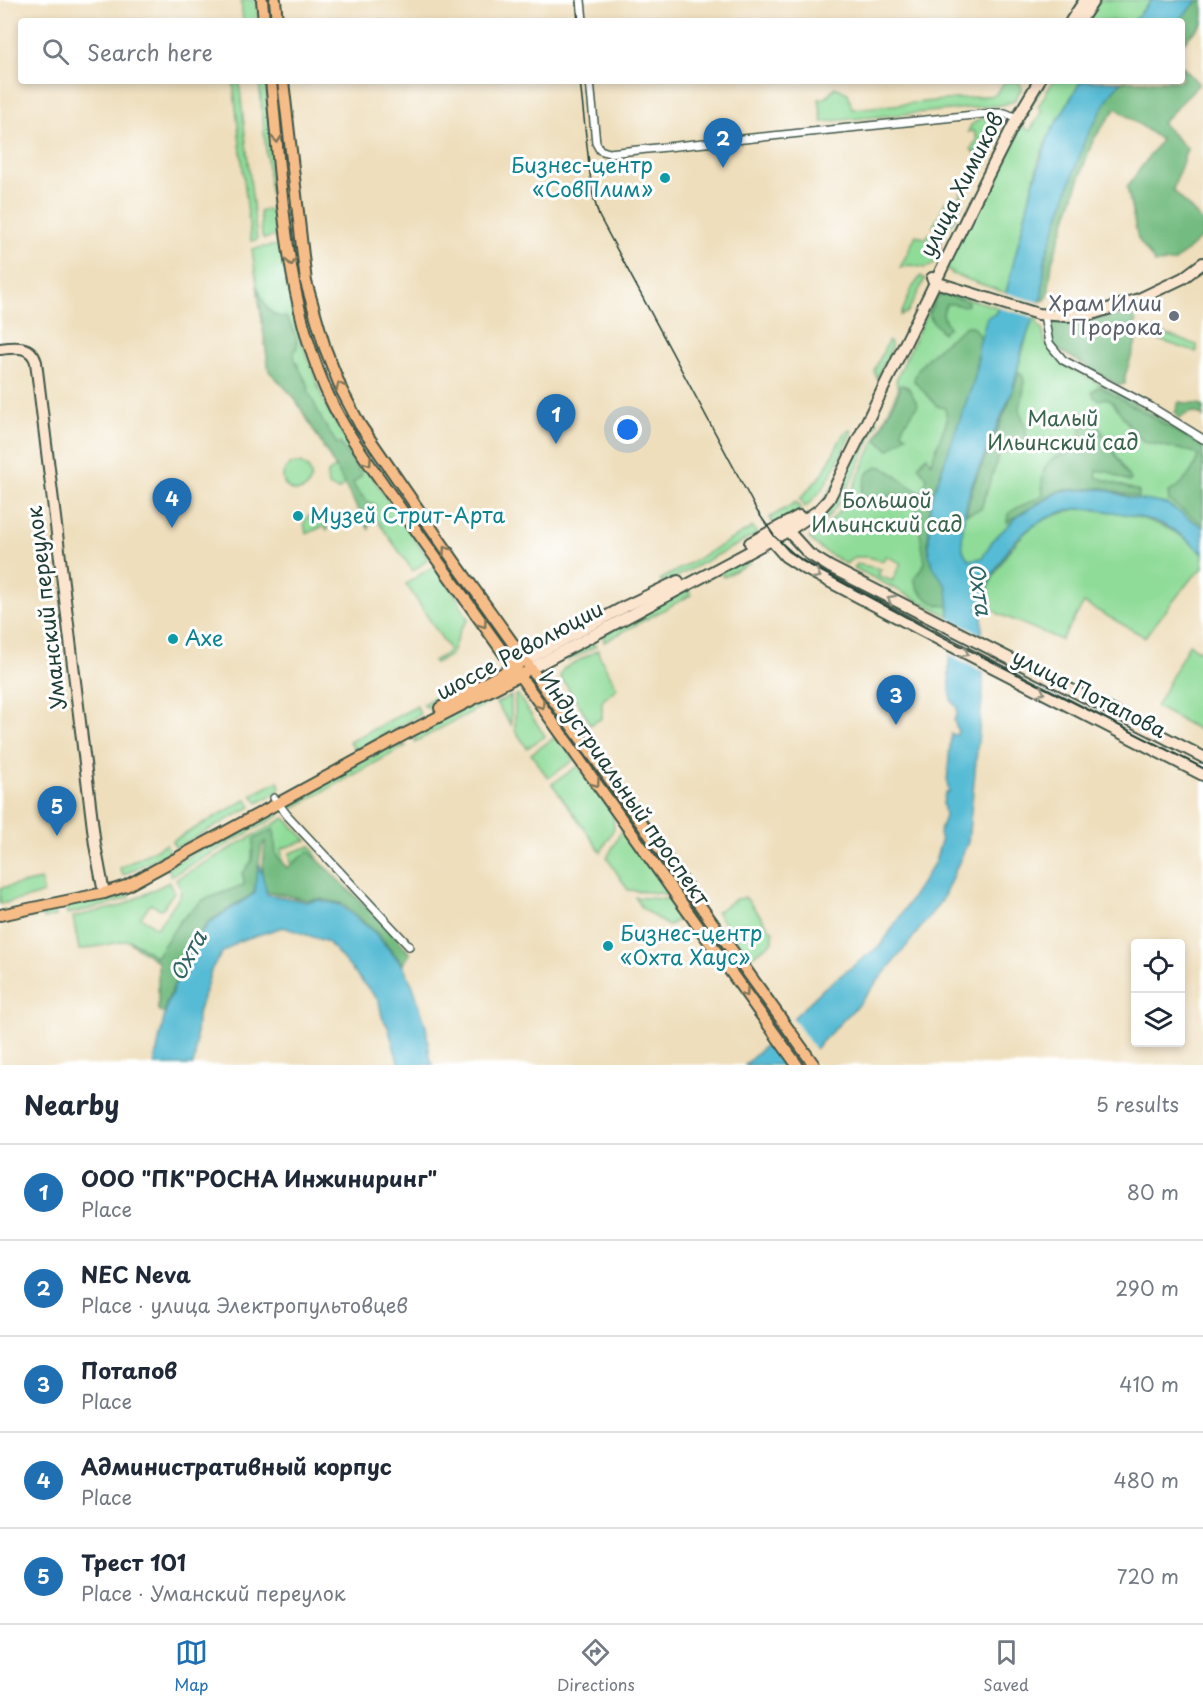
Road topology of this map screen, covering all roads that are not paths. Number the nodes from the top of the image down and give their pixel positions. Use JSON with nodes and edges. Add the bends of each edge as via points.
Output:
{"nodes":[{"id":1,"x":262,"y":0,"type":"edge"},
{"id":2,"x":275,"y":0,"type":"edge"},
{"id":3,"x":581,"y":0,"type":"edge"},
{"id":4,"x":1085,"y":0,"type":"edge"},
{"id":5,"x":1094,"y":0,"type":"edge"},
{"id":6,"x":264,"y":18,"type":"edge"},
{"id":7,"x":277,"y":18,"type":"edge"},
{"id":8,"x":583,"y":18,"type":"edge"},
{"id":9,"x":1073,"y":18,"type":"edge"},
{"id":10,"x":1082,"y":18,"type":"edge"},
{"id":11,"x":271,"y":84,"type":"edge"},
{"id":12,"x":284,"y":84,"type":"edge"},
{"id":13,"x":590,"y":84,"type":"edge"},
{"id":14,"x":1030,"y":84,"type":"edge"},
{"id":15,"x":1037,"y":84,"type":"edge"},
{"id":16,"x":1014,"y":117,"type":"junction"},
{"id":17,"x":1203,"y":263,"type":"edge"},
{"id":18,"x":935,"y":278,"type":"junction"},
{"id":19,"x":1041,"y":312,"type":"junction"},
{"id":20,"x":0,"y":350,"type":"edge"},
{"id":21,"x":1203,"y":439,"type":"edge"},
{"id":22,"x":788,"y":531,"type":"junction"},
{"id":23,"x":773,"y":535,"type":"junction"},
{"id":24,"x":529,"y":664,"type":"junction"},
{"id":25,"x":517,"y":671,"type":"junction"},
{"id":26,"x":1203,"y":757,"type":"edge"},
{"id":27,"x":1203,"y":775,"type":"edge"},
{"id":28,"x":276,"y":801,"type":"junction"},
{"id":29,"x":103,"y":890,"type":"junction"},
{"id":30,"x":0,"y":908,"type":"edge"},
{"id":31,"x":0,"y":915,"type":"edge"},
{"id":32,"x":410,"y":946,"type":"dead end"},
{"id":33,"x":776,"y":1011,"type":"junction"},
{"id":34,"x":765,"y":1021,"type":"junction"},
{"id":35,"x":806,"y":1063,"type":"edge"}],
"edges":[{"from":1,"to":6,"type":"main road"},
{"from":2,"to":7,"type":"main road"},
{"from":3,"to":8,"type":"street"},
{"from":4,"to":9,"type":"street"},
{"from":5,"to":10,"type":"street"},
{"from":11,"to":25,"type":"main road","name":"Индустриальный проспект","one_way":true,"via":[[292,272],[303,322],[330,400],[351,436]]},
{"from":24,"to":12,"type":"main road","name":"Индустриальный проспект","one_way":true,"via":[[371,442],[334,374],[306,282]]},
{"from":13,"to":16,"type":"street","via":[[596,143],[600,150],[613,153],[993,113]]},
{"from":14,"to":16,"type":"street","name":"улица Химиков"},
{"from":15,"to":16,"type":"street","name":"улица Химиков"},
{"from":16,"to":18,"type":"street","name":"улица Химиков"},
{"from":17,"to":19,"type":"street","via":[[1171,285],[1139,299],[1102,309]]},
{"from":18,"to":19,"type":"street"},
{"from":18,"to":22,"type":"street","name":"шоссе Революции","via":[[829,499]]},
{"from":18,"to":23,"type":"street","name":"шоссе Революции","via":[[823,496]]},
{"from":19,"to":21,"type":"street","via":[[1049,343],[1063,360]]},
{"from":20,"to":29,"type":"street","name":"Уманский переулок","via":[[28,349],[36,362]]},
{"from":22,"to":23,"type":"street","name":"шоссе Революции"},
{"from":26,"to":22,"type":"street","name":"улица Потапова","one_way":true,"via":[[830,567],[809,554]]},
{"from":23,"to":24,"type":"street","name":"шоссе Революции"},
{"from":23,"to":27,"type":"street","name":"улица Потапова","one_way":true,"via":[[785,556],[796,563]]},
{"from":24,"to":25,"type":"main road","name":"шоссе Революции"},
{"from":24,"to":33,"type":"main road","name":"Индустриальный проспект"},
{"from":25,"to":28,"type":"main road","name":"шоссе Революции","via":[[479,695]]},
{"from":25,"to":34,"type":"main road","name":"Индустриальный проспект","one_way":true},
{"from":28,"to":29,"type":"main road","name":"шоссе Революции","via":[[141,879]]},
{"from":28,"to":32,"type":"street"},
{"from":29,"to":30,"type":"main road","name":"шоссе Революции"},
{"from":29,"to":31,"type":"main road","name":"шоссе Революции"},
{"from":33,"to":34,"type":"main road"},
{"from":33,"to":35,"type":"main road","name":"Индустриальный проспект"},
{"from":34,"to":35,"type":"main road","name":"Индустриальный проспект"}]}
